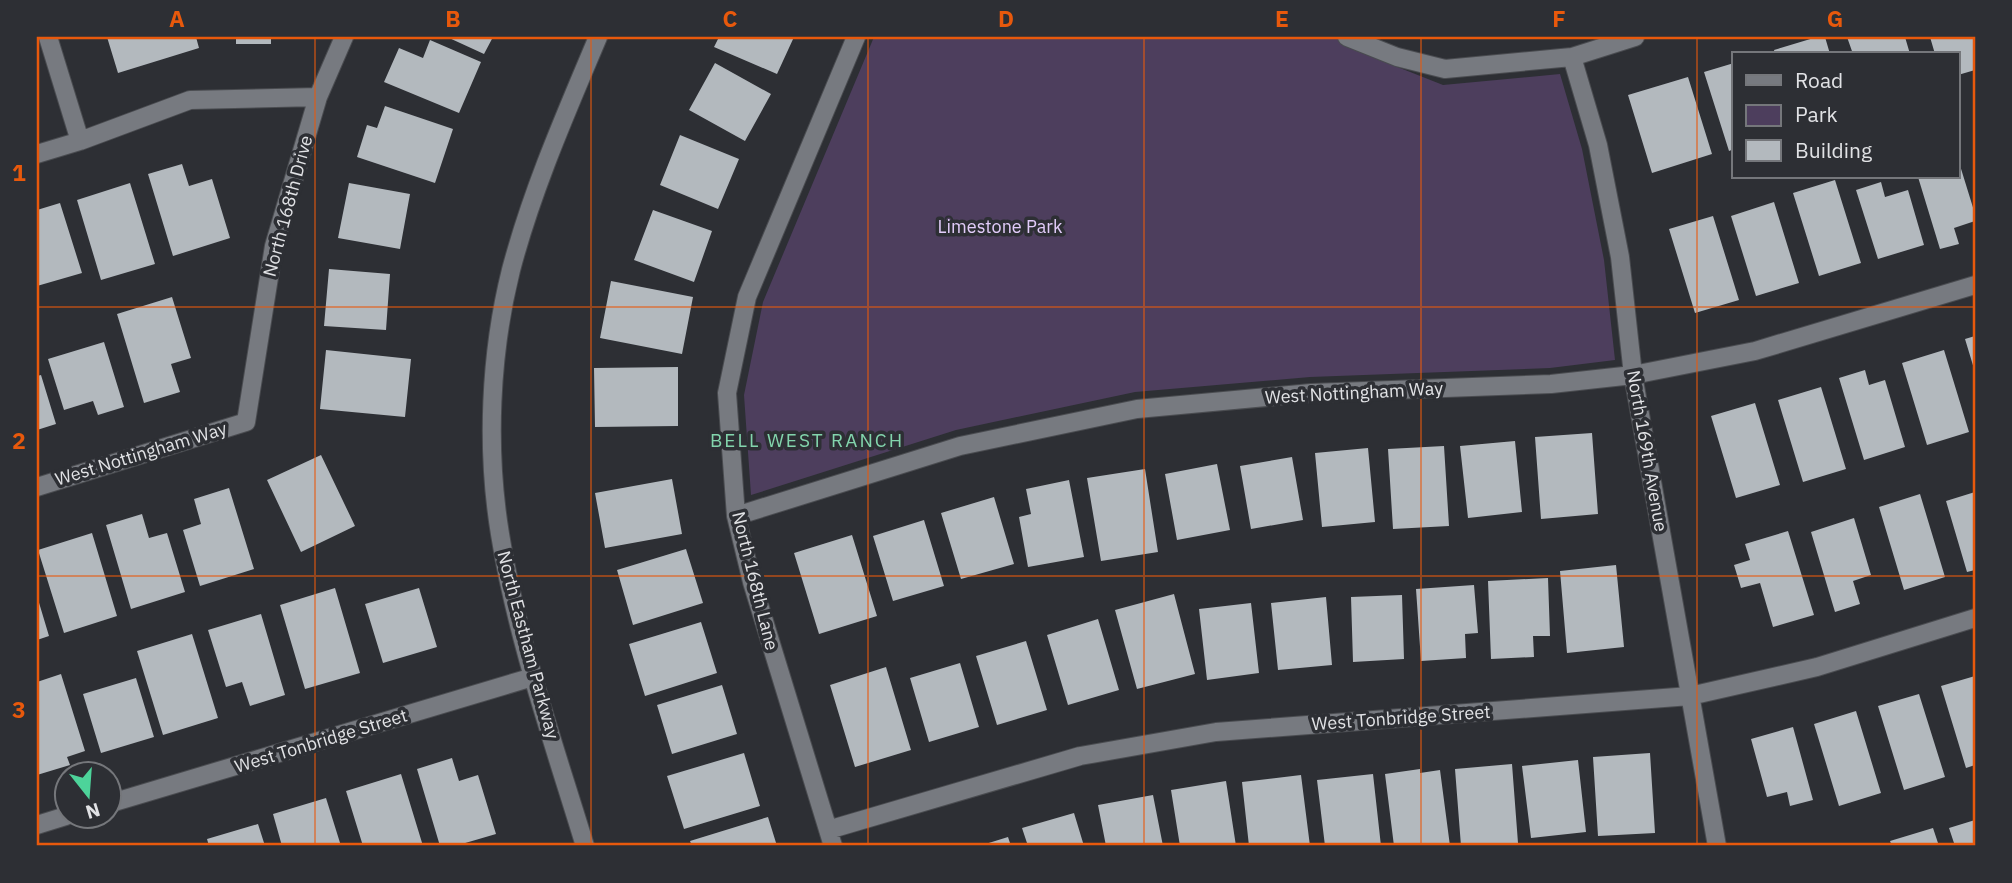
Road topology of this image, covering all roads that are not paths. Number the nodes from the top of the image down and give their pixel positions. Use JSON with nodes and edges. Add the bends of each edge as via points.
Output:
{"nodes":[{"id":1,"x":48,"y":37,"type":"edge"},
{"id":2,"x":344,"y":37,"type":"edge"},
{"id":3,"x":598,"y":37,"type":"edge"},
{"id":4,"x":856,"y":37,"type":"edge"},
{"id":5,"x":1347,"y":37,"type":"edge"},
{"id":6,"x":1635,"y":37,"type":"edge"},
{"id":7,"x":1572,"y":57,"type":"junction"},
{"id":8,"x":318,"y":97,"type":"junction"},
{"id":9,"x":80,"y":141,"type":"junction"},
{"id":10,"x":37,"y":153,"type":"edge"},
{"id":11,"x":1975,"y":285,"type":"edge"},
{"id":12,"x":1633,"y":375,"type":"junction"},
{"id":13,"x":246,"y":422,"type":"joint"},
{"id":14,"x":37,"y":486,"type":"edge"},
{"id":15,"x":736,"y":516,"type":"junction"},
{"id":16,"x":1975,"y":618,"type":"edge"},
{"id":17,"x":533,"y":677,"type":"junction"},
{"id":18,"x":1690,"y":696,"type":"junction"},
{"id":19,"x":122,"y":800,"type":"edge"},
{"id":20,"x":830,"y":838,"type":"edge"},
{"id":21,"x":585,"y":846,"type":"edge"},
{"id":22,"x":1717,"y":846,"type":"edge"}],
"edges":[{"from":1,"to":9,"type":"street"},
{"from":2,"to":8,"type":"street","name":"North 168th Drive"},
{"from":3,"to":17,"type":"street","name":"North Eastham Parkway","via":[[545,168],[511,271],[495,379],[494,473],[500,533]]},
{"from":4,"to":15,"type":"street","name":"North 168th Lane","via":[[747,297],[727,393]]},
{"from":5,"to":7,"type":"street","via":[[1445,69]]},
{"from":6,"to":7,"type":"street"},
{"from":7,"to":12,"type":"street","name":"North 169th Avenue","via":[[1598,145],[1620,257]]},
{"from":8,"to":9,"type":"street","via":[[190,100]]},
{"from":8,"to":13,"type":"street","name":"North 168th Drive","via":[[274,246]]},
{"from":9,"to":10,"type":"street"},
{"from":11,"to":12,"type":"street","name":"West Nottingham Way","via":[[1755,351]]},
{"from":12,"to":15,"type":"street","name":"West Nottingham Way","via":[[1551,384],[1311,393],[1137,409],[960,446]]},
{"from":12,"to":18,"type":"street","name":"North 169th Avenue"},
{"from":13,"to":14,"type":"street","name":"West Nottingham Way"},
{"from":15,"to":20,"type":"street","name":"North 168th Lane"},
{"from":16,"to":18,"type":"street","name":"West Tonbridge Street","via":[[1817,667]]},
{"from":17,"to":19,"type":"street","name":"West Tonbridge Street"},
{"from":17,"to":21,"type":"street","name":"North Eastham Parkway"},
{"from":18,"to":20,"type":"street","name":"West Tonbridge Street","via":[[1216,732],[1080,756]]},
{"from":18,"to":22,"type":"street","name":"North 169th Avenue"}]}
